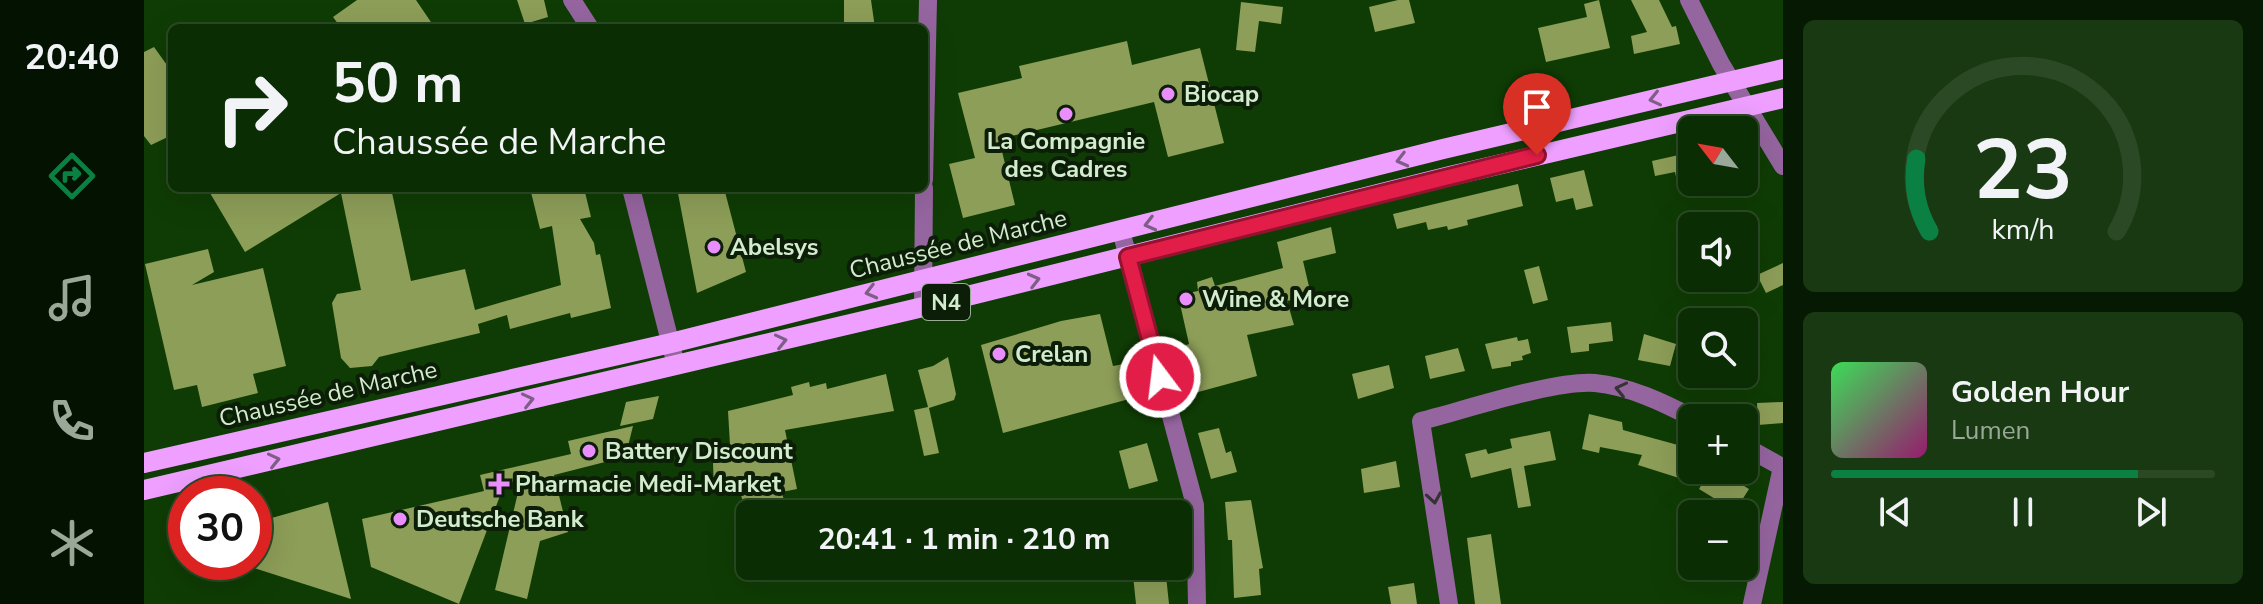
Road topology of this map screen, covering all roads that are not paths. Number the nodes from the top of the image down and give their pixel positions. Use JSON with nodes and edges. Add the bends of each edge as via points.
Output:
{"nodes":[{"id":1,"x":572,"y":0,"type":"edge"},
{"id":2,"x":928,"y":0,"type":"edge"},
{"id":3,"x":1689,"y":0,"type":"edge"},
{"id":4,"x":587,"y":24,"type":"edge"},
{"id":5,"x":927,"y":24,"type":"edge"},
{"id":6,"x":1783,"y":69,"type":"edge"},
{"id":7,"x":1731,"y":81,"type":"junction"},
{"id":8,"x":1783,"y":98,"type":"edge"},
{"id":9,"x":1747,"y":107,"type":"junction"},
{"id":10,"x":1783,"y":166,"type":"edge"},
{"id":11,"x":632,"y":192,"type":"edge"},
{"id":12,"x":924,"y":192,"type":"edge"},
{"id":13,"x":1121,"y":231,"type":"junction"},
{"id":14,"x":1128,"y":257,"type":"junction"},
{"id":15,"x":922,"y":279,"type":"junction"},
{"id":16,"x":923,"y":307,"type":"junction"},
{"id":17,"x":671,"y":343,"type":"junction"},
{"id":18,"x":676,"y":365,"type":"junction"},
{"id":19,"x":1678,"y":411,"type":"edge"},
{"id":20,"x":1758,"y":453,"type":"edge"},
{"id":21,"x":144,"y":463,"type":"edge"},
{"id":22,"x":1782,"y":466,"type":"edge"},
{"id":23,"x":144,"y":490,"type":"edge"},
{"id":24,"x":1197,"y":604,"type":"edge"},
{"id":25,"x":1449,"y":604,"type":"edge"},
{"id":26,"x":1752,"y":604,"type":"edge"}],
"edges":[{"from":1,"to":4,"type":"street"},
{"from":2,"to":5,"type":"street"},
{"from":3,"to":7,"type":"street"},
{"from":6,"to":7,"type":"main road","name":"Chaussée de Marche","number":"N4"},
{"from":7,"to":9,"type":"street"},
{"from":7,"to":13,"type":"main road","name":"Chaussée de Marche","number":"N4","one_way":true},
{"from":8,"to":9,"type":"main road","number":"N4"},
{"from":9,"to":10,"type":"street"},
{"from":9,"to":14,"type":"main road","number":"N4"},
{"from":11,"to":17,"type":"street"},
{"from":12,"to":15,"type":"street"},
{"from":13,"to":14,"type":"street"},
{"from":13,"to":15,"type":"main road","name":"Chaussée de Marche","number":"N4"},
{"from":16,"to":14,"type":"main road","number":"N4","one_way":true},
{"from":14,"to":24,"type":"street","via":[[1195,505]]},
{"from":15,"to":16,"type":"street"},
{"from":15,"to":17,"type":"main road","name":"Chaussée de Marche","number":"N4","one_way":true},
{"from":18,"to":16,"type":"main road","number":"N4","one_way":true},
{"from":17,"to":18,"type":"street"},
{"from":17,"to":21,"type":"main road","name":"Chaussée de Marche","number":"N4"},
{"from":23,"to":18,"type":"main road","number":"N4","one_way":true},
{"from":19,"to":25,"type":"street","one_way":true,"via":[[1595,383],[1562,386],[1421,421]]},
{"from":20,"to":22,"type":"street"},
{"from":22,"to":26,"type":"street"}]}
